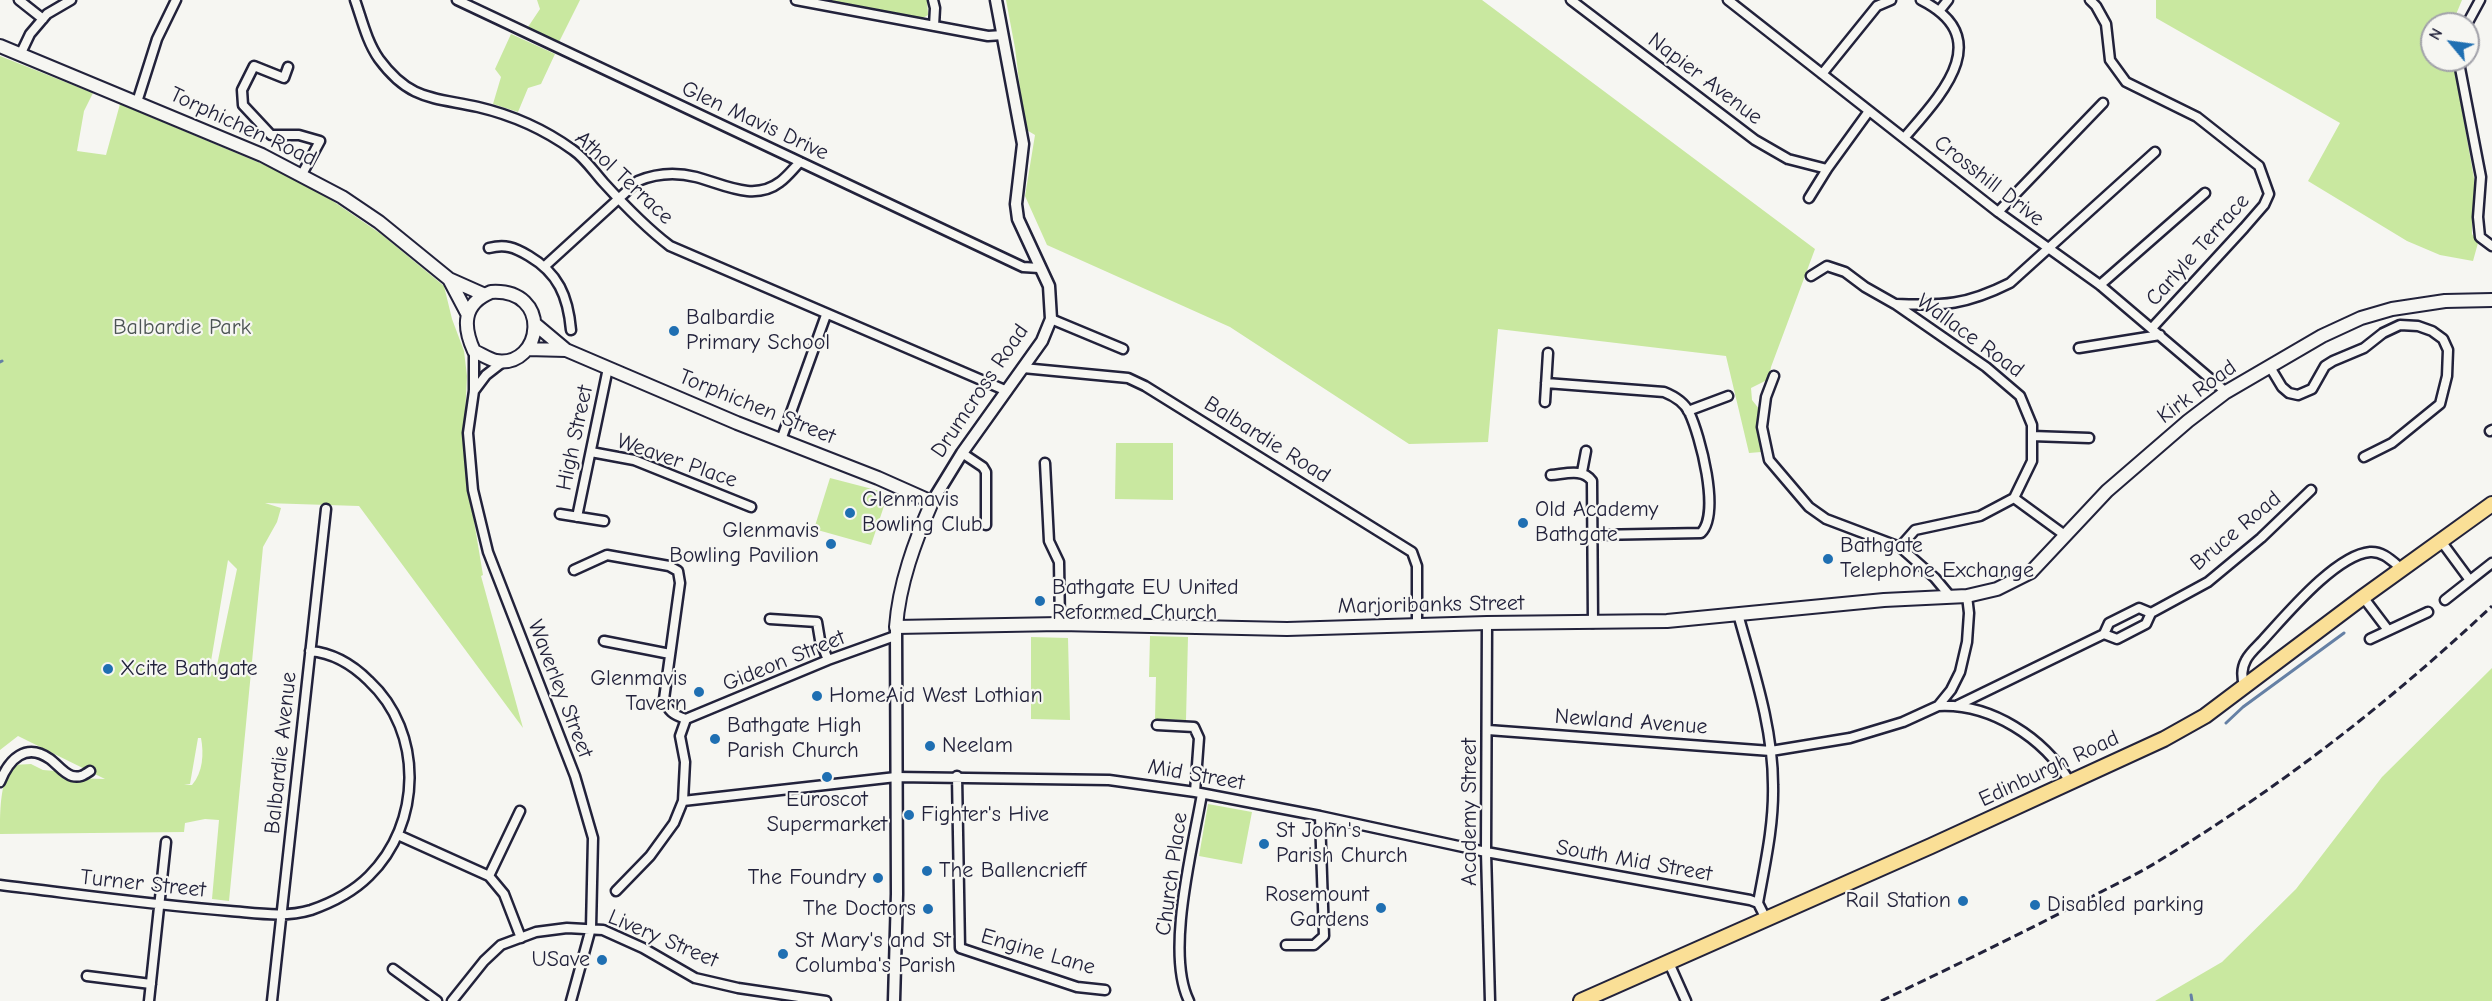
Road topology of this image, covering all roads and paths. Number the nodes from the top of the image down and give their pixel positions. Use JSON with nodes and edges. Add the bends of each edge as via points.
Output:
{"nodes":[{"id":1,"x":19,"y":0,"type":"edge"},
{"id":2,"x":71,"y":0,"type":"edge"},
{"id":3,"x":176,"y":0,"type":"edge"},
{"id":4,"x":355,"y":0,"type":"edge"},
{"id":5,"x":457,"y":0,"type":"edge"},
{"id":6,"x":796,"y":0,"type":"edge"},
{"id":7,"x":933,"y":0,"type":"edge"},
{"id":8,"x":996,"y":0,"type":"edge"},
{"id":9,"x":1571,"y":0,"type":"edge"},
{"id":10,"x":1728,"y":0,"type":"edge"},
{"id":11,"x":1891,"y":0,"type":"edge"},
{"id":12,"x":1921,"y":0,"type":"edge"},
{"id":13,"x":1948,"y":0,"type":"edge"},
{"id":14,"x":2090,"y":0,"type":"edge"},
{"id":15,"x":1940,"y":9,"type":"junction"},
{"id":16,"x":43,"y":19,"type":"junction"},
{"id":17,"x":934,"y":26,"type":"junction"},
{"id":18,"x":1003,"y":35,"type":"junction"},
{"id":19,"x":0,"y":46,"type":"edge"},
{"id":20,"x":20,"y":55,"type":"junction"},
{"id":21,"x":288,"y":67,"type":"dead end"},
{"id":22,"x":2461,"y":72,"type":"edge"},
{"id":23,"x":1822,"y":74,"type":"junction"},
{"id":24,"x":137,"y":102,"type":"junction"},
{"id":25,"x":2103,"y":104,"type":"dead end"},
{"id":26,"x":1869,"y":111,"type":"junction"},
{"id":27,"x":1905,"y":137,"type":"junction"},
{"id":28,"x":2155,"y":152,"type":"dead end"},
{"id":29,"x":800,"y":162,"type":"junction"},
{"id":30,"x":1827,"y":169,"type":"junction"},
{"id":31,"x":301,"y":176,"type":"junction"},
{"id":32,"x":2205,"y":193,"type":"dead end"},
{"id":33,"x":1809,"y":198,"type":"dead end"},
{"id":34,"x":618,"y":199,"type":"junction"},
{"id":35,"x":1998,"y":212,"type":"junction"},
{"id":36,"x":2492,"y":246,"type":"edge"},
{"id":37,"x":489,"y":248,"type":"dead end"},
{"id":38,"x":2048,"y":249,"type":"junction"},
{"id":39,"x":545,"y":266,"type":"junction"},
{"id":40,"x":1040,"y":268,"type":"junction"},
{"id":41,"x":1811,"y":276,"type":"dead end"},
{"id":42,"x":449,"y":279,"type":"junction"},
{"id":43,"x":2100,"y":285,"type":"junction"},
{"id":44,"x":485,"y":295,"type":"junction"},
{"id":45,"x":2492,"y":300,"type":"edge"},
{"id":46,"x":1895,"y":304,"type":"junction"},
{"id":47,"x":468,"y":315,"type":"junction"},
{"id":48,"x":826,"y":315,"type":"junction"},
{"id":49,"x":1050,"y":319,"type":"junction"},
{"id":50,"x":535,"y":324,"type":"junction"},
{"id":51,"x":2152,"y":328,"type":"junction"},
{"id":52,"x":571,"y":330,"type":"dead end"},
{"id":53,"x":2160,"y":335,"type":"junction"},
{"id":54,"x":2079,"y":348,"type":"dead end"},
{"id":55,"x":527,"y":349,"type":"junction"},
{"id":56,"x":1123,"y":349,"type":"dead end"},
{"id":57,"x":566,"y":350,"type":"junction"},
{"id":58,"x":474,"y":351,"type":"junction"},
{"id":59,"x":1548,"y":353,"type":"dead end"},
{"id":60,"x":504,"y":361,"type":"junction"},
{"id":61,"x":2270,"y":367,"type":"junction"},
{"id":62,"x":608,"y":368,"type":"junction"},
{"id":63,"x":1023,"y":368,"type":"junction"},
{"id":64,"x":1774,"y":376,"type":"dead end"},
{"id":65,"x":1546,"y":383,"type":"junction"},
{"id":66,"x":474,"y":391,"type":"junction"},
{"id":67,"x":1007,"y":391,"type":"junction"},
{"id":68,"x":2226,"y":392,"type":"junction"},
{"id":69,"x":1728,"y":396,"type":"dead end"},
{"id":70,"x":1545,"y":402,"type":"dead end"},
{"id":71,"x":1688,"y":411,"type":"junction"},
{"id":72,"x":2032,"y":436,"type":"junction"},
{"id":73,"x":2089,"y":438,"type":"dead end"},
{"id":74,"x":781,"y":440,"type":"junction"},
{"id":75,"x":1586,"y":451,"type":"dead end"},
{"id":76,"x":591,"y":452,"type":"junction"},
{"id":77,"x":962,"y":453,"type":"junction"},
{"id":78,"x":2364,"y":457,"type":"dead end"},
{"id":79,"x":1045,"y":463,"type":"dead end"},
{"id":80,"x":1582,"y":472,"type":"junction"},
{"id":81,"x":1551,"y":475,"type":"dead end"},
{"id":82,"x":2311,"y":490,"type":"dead end"},
{"id":83,"x":2014,"y":498,"type":"junction"},
{"id":84,"x":932,"y":502,"type":"junction"},
{"id":85,"x":2492,"y":504,"type":"edge"},
{"id":86,"x":751,"y":507,"type":"dead end"},
{"id":87,"x":326,"y":509,"type":"dead end"},
{"id":88,"x":560,"y":514,"type":"dead end"},
{"id":89,"x":577,"y":517,"type":"junction"},
{"id":90,"x":604,"y":521,"type":"dead end"},
{"id":91,"x":986,"y":525,"type":"dead end"},
{"id":92,"x":1594,"y":536,"type":"junction"},
{"id":93,"x":2066,"y":536,"type":"junction"},
{"id":94,"x":2441,"y":541,"type":"junction"},
{"id":95,"x":1900,"y":547,"type":"junction"},
{"id":96,"x":2492,"y":563,"type":"edge"},
{"id":97,"x":2402,"y":569,"type":"junction"},
{"id":98,"x":574,"y":570,"type":"dead end"},
{"id":99,"x":2469,"y":579,"type":"junction"},
{"id":100,"x":1950,"y":596,"type":"junction"},
{"id":101,"x":1967,"y":596,"type":"junction"},
{"id":102,"x":2363,"y":597,"type":"junction"},
{"id":103,"x":2445,"y":600,"type":"dead end"},
{"id":104,"x":2428,"y":612,"type":"dead end"},
{"id":105,"x":2151,"y":613,"type":"junction"},
{"id":106,"x":1737,"y":614,"type":"junction"},
{"id":107,"x":770,"y":619,"type":"dead end"},
{"id":108,"x":1487,"y":623,"type":"junction"},
{"id":109,"x":1593,"y":623,"type":"junction"},
{"id":110,"x":1060,"y":624,"type":"junction"},
{"id":111,"x":1417,"y":626,"type":"junction"},
{"id":112,"x":2388,"y":630,"type":"junction"},
{"id":113,"x":896,"y":631,"type":"junction"},
{"id":114,"x":2104,"y":634,"type":"junction"},
{"id":115,"x":2370,"y":639,"type":"dead end"},
{"id":116,"x":604,"y":641,"type":"dead end"},
{"id":117,"x":310,"y":651,"type":"junction"},
{"id":118,"x":670,"y":654,"type":"junction"},
{"id":119,"x":828,"y":660,"type":"junction"},
{"id":120,"x":2244,"y":686,"type":"junction"},
{"id":121,"x":1958,"y":705,"type":"junction"},
{"id":122,"x":1938,"y":706,"type":"junction"},
{"id":123,"x":686,"y":719,"type":"junction"},
{"id":124,"x":1157,"y":725,"type":"dead end"},
{"id":125,"x":1488,"y":730,"type":"junction"},
{"id":126,"x":1771,"y":750,"type":"junction"},
{"id":127,"x":90,"y":771,"type":"dead end"},
{"id":128,"x":957,"y":776,"type":"junction"},
{"id":129,"x":896,"y":777,"type":"junction"},
{"id":130,"x":0,"y":782,"type":"edge"},
{"id":131,"x":2070,"y":783,"type":"junction"},
{"id":132,"x":1198,"y":793,"type":"junction"},
{"id":133,"x":683,"y":801,"type":"junction"},
{"id":134,"x":520,"y":811,"type":"dead end"},
{"id":135,"x":1320,"y":816,"type":"junction"},
{"id":136,"x":398,"y":835,"type":"junction"},
{"id":137,"x":166,"y":842,"type":"dead end"},
{"id":138,"x":1486,"y":852,"type":"junction"},
{"id":139,"x":489,"y":876,"type":"junction"},
{"id":140,"x":0,"y":885,"type":"edge"},
{"id":141,"x":616,"y":891,"type":"dead end"},
{"id":142,"x":1758,"y":903,"type":"junction"},
{"id":143,"x":160,"y":904,"type":"junction"},
{"id":144,"x":281,"y":914,"type":"junction"},
{"id":145,"x":1766,"y":919,"type":"junction"},
{"id":146,"x":591,"y":928,"type":"junction"},
{"id":147,"x":521,"y":938,"type":"junction"},
{"id":148,"x":1291,"y":943,"type":"dead end"},
{"id":149,"x":1669,"y":963,"type":"junction"},
{"id":150,"x":393,"y":969,"type":"dead end"},
{"id":151,"x":87,"y":976,"type":"dead end"},
{"id":152,"x":150,"y":984,"type":"junction"},
{"id":153,"x":1105,"y":990,"type":"dead end"},
{"id":154,"x":148,"y":1001,"type":"edge"},
{"id":155,"x":272,"y":1001,"type":"edge"},
{"id":156,"x":437,"y":1001,"type":"edge"},
{"id":157,"x":452,"y":1001,"type":"edge"},
{"id":158,"x":572,"y":1001,"type":"edge"},
{"id":159,"x":826,"y":1001,"type":"edge"},
{"id":160,"x":894,"y":1001,"type":"edge"},
{"id":161,"x":1189,"y":1001,"type":"edge"},
{"id":162,"x":1490,"y":1001,"type":"edge"},
{"id":163,"x":1581,"y":1001,"type":"edge"},
{"id":164,"x":1686,"y":1001,"type":"edge"}],
"edges":[{"from":1,"to":16,"type":"street"},
{"from":2,"to":16,"type":"street"},
{"from":3,"to":24,"type":"street","via":[[156,39]]},
{"from":4,"to":34,"type":"street","name":"Athol Terrace","via":[[378,57],[408,88],[431,99],[478,107],[530,124],[575,151]]},
{"from":5,"to":29,"type":"street","name":"Glen Mavis Drive"},
{"from":6,"to":17,"type":"street"},
{"from":7,"to":17,"type":"street"},
{"from":8,"to":18,"type":"street","name":"Drumcross Road"},
{"from":9,"to":30,"type":"street","name":"Napier Avenue","via":[[1755,140],[1788,159]]},
{"from":10,"to":23,"type":"street","name":"Crosshill Drive"},
{"from":11,"to":23,"type":"street","via":[[1877,6]]},
{"from":12,"to":15,"type":"street"},
{"from":13,"to":15,"type":"street"},
{"from":14,"to":51,"type":"street","name":"Carlyle Terrace","via":[[2106,24],[2109,60],[2126,82],[2197,117],[2259,166],[2269,194],[2244,228]]},
{"from":15,"to":27,"type":"street","via":[[1956,30],[1960,51],[1937,101]]},
{"from":16,"to":20,"type":"street"},
{"from":17,"to":18,"type":"street"},
{"from":18,"to":40,"type":"street","name":"Drumcross Road","via":[[1023,144],[1018,219]]},
{"from":19,"to":20,"type":"main road","name":"Torphichen Road"},
{"from":20,"to":24,"type":"main road","name":"Torphichen Road"},
{"from":21,"to":31,"type":"street","via":[[284,78],[254,66],[242,90],[243,105],[271,135],[299,135],[320,141]]},
{"from":22,"to":36,"type":"street","via":[[2481,177],[2480,237]]},
{"from":23,"to":26,"type":"street","name":"Crosshill Drive"},
{"from":24,"to":31,"type":"main road","name":"Torphichen Road","via":[[262,155]]},
{"from":25,"to":35,"type":"street"},
{"from":26,"to":27,"type":"street","name":"Crosshill Drive"},
{"from":26,"to":30,"type":"street"},
{"from":27,"to":35,"type":"street","name":"Crosshill Drive"},
{"from":28,"to":38,"type":"street"},
{"from":29,"to":34,"type":"street","via":[[779,183],[758,191],[736,190],[696,177],[666,173],[638,181]]},
{"from":29,"to":40,"type":"street","name":"Glen Mavis Drive","via":[[1023,267]]},
{"from":30,"to":33,"type":"street"},
{"from":31,"to":42,"type":"main road","name":"Torphichen Road","via":[[379,222]]},
{"from":32,"to":43,"type":"street"},
{"from":34,"to":39,"type":"street"},
{"from":34,"to":48,"type":"street","name":"Athol Terrace","via":[[670,246]]},
{"from":35,"to":38,"type":"street","name":"Crosshill Drive"},
{"from":37,"to":39,"type":"street","via":[[505,244]]},
{"from":38,"to":43,"type":"street","name":"Crosshill Drive"},
{"from":38,"to":46,"type":"street","via":[[2010,283],[1982,297],[1941,306]]},
{"from":39,"to":52,"type":"street","via":[[566,299]]},
{"from":40,"to":49,"type":"street","name":"Drumcross Road","via":[[1048,286]]},
{"from":41,"to":46,"type":"street","name":"Wallace Road","via":[[1827,266],[1845,272]]},
{"from":42,"to":44,"type":"main road"},
{"from":42,"to":47,"type":"main road"},
{"from":43,"to":51,"type":"street","name":"Crosshill Drive"},
{"from":44,"to":47,"type":"main road","via":[[474,303]]},
{"from":44,"to":50,"type":"main road","via":[[516,295],[527,304]]},
{"from":45,"to":61,"type":"main road","name":"Kirk Road","via":[[2445,301],[2361,318]]},
{"from":46,"to":72,"type":"street","name":"Wallace Road","via":[[1986,367],[2020,396],[2032,425]]},
{"from":47,"to":58,"type":"main road","via":[[466,334]]},
{"from":48,"to":67,"type":"street","name":"Athol Terrace"},
{"from":48,"to":74,"type":"street"},
{"from":49,"to":56,"type":"street"},
{"from":49,"to":63,"type":"street","name":"Drumcross Road","via":[[1042,342]]},
{"from":50,"to":55,"type":"main road","via":[[534,337]]},
{"from":50,"to":57,"type":"main road","name":"Torphichen Street"},
{"from":51,"to":53,"type":"street","name":"Crosshill Drive"},
{"from":53,"to":54,"type":"street"},
{"from":53,"to":68,"type":"street","name":"Crosshill Drive"},
{"from":55,"to":57,"type":"main road","name":"Torphichen Street"},
{"from":55,"to":60,"type":"main road"},
{"from":57,"to":62,"type":"main road","name":"Torphichen Street"},
{"from":58,"to":60,"type":"main road","via":[[494,361]]},
{"from":58,"to":66,"type":"street","name":"Waverley Street"},
{"from":59,"to":65,"type":"street"},
{"from":60,"to":66,"type":"street"},
{"from":61,"to":68,"type":"main road","name":"Kirk Road"},
{"from":61,"to":78,"type":"street","via":[[2282,387],[2298,395],[2312,389],[2325,366],[2400,325],[2418,326],[2443,339],[2448,350],[2440,404],[2392,443]]},
{"from":62,"to":74,"type":"main road","name":"Torphichen Street"},
{"from":62,"to":76,"type":"street","name":"High Street"},
{"from":63,"to":67,"type":"street","name":"Drumcross Road"},
{"from":63,"to":111,"type":"street","name":"Balbardie Road","via":[[1128,378],[1412,552],[1417,566]]},
{"from":64,"to":95,"type":"street","via":[[1761,427],[1769,460],[1809,507],[1826,519]]},
{"from":65,"to":70,"type":"street"},
{"from":65,"to":71,"type":"street","via":[[1664,392]]},
{"from":66,"to":146,"type":"street","name":"Waverley Street","via":[[468,433],[473,490],[488,552],[575,776],[593,838]]},
{"from":67,"to":77,"type":"street","name":"Drumcross Road"},
{"from":68,"to":93,"type":"main road","name":"Kirk Road","via":[[2107,492]]},
{"from":69,"to":71,"type":"street"},
{"from":71,"to":92,"type":"street","via":[[1708,473],[1706,528],[1696,534]]},
{"from":72,"to":73,"type":"street"},
{"from":72,"to":83,"type":"street","name":"Wallace Road","via":[[2031,461]]},
{"from":74,"to":84,"type":"main road","name":"Torphichen Street"},
{"from":75,"to":80,"type":"street"},
{"from":76,"to":86,"type":"street","name":"Weaver Place","via":[[634,460]]},
{"from":76,"to":89,"type":"street","name":"High Street"},
{"from":77,"to":84,"type":"street","name":"Drumcross Road"},
{"from":77,"to":91,"type":"street","via":[[986,472]]},
{"from":79,"to":110,"type":"street","via":[[1049,541],[1059,562]]},
{"from":80,"to":81,"type":"street"},
{"from":80,"to":92,"type":"street","via":[[1592,481]]},
{"from":82,"to":105,"type":"street","name":"Bruce Road","via":[[2208,582]]},
{"from":83,"to":93,"type":"street"},
{"from":83,"to":95,"type":"street","via":[[1980,516],[1915,530]]},
{"from":84,"to":113,"type":"main road","name":"Drumcross Road","via":[[906,575]]},
{"from":85,"to":94,"type":"main road","name":"Edinburgh Road"},
{"from":87,"to":117,"type":"street","name":"Balbardie Avenue"},
{"from":88,"to":89,"type":"street","name":"High Street"},
{"from":89,"to":90,"type":"street","name":"High Street"},
{"from":92,"to":109,"type":"street"},
{"from":93,"to":101,"type":"main road","name":"Kirk Road","via":[[2031,572],[1997,589]]},
{"from":94,"to":97,"type":"main road","name":"Edinburgh Road"},
{"from":94,"to":99,"type":"street"},
{"from":95,"to":100,"type":"street"},
{"from":96,"to":99,"type":"street"},
{"from":97,"to":102,"type":"main road","name":"Edinburgh Road"},
{"from":97,"to":120,"type":"street","via":[[2385,555],[2373,552],[2342,564],[2292,608],[2246,659]]},
{"from":98,"to":118,"type":"street","via":[[607,555],[678,571],[680,583]]},
{"from":99,"to":103,"type":"street"},
{"from":100,"to":101,"type":"main road","name":"Marjoribanks Street"},
{"from":100,"to":106,"type":"main road","name":"Marjoribanks Street"},
{"from":101,"to":122,"type":"street","via":[[1966,642],[1959,672]]},
{"from":102,"to":112,"type":"street"},
{"from":102,"to":120,"type":"main road","name":"Edinburgh Road"},
{"from":104,"to":112,"type":"street"},
{"from":105,"to":114,"type":"street","name":"Bruce Road","via":[[2139,608],[2109,623]]},
{"from":105,"to":114,"type":"street","name":"Bruce Road","via":[[2146,624],[2117,639]]},
{"from":106,"to":109,"type":"main road","name":"Marjoribanks Street"},
{"from":106,"to":126,"type":"street","via":[[1761,696]]},
{"from":107,"to":119,"type":"street","via":[[817,622]]},
{"from":108,"to":109,"type":"main road","name":"Marjoribanks Street"},
{"from":108,"to":111,"type":"main road","name":"Marjoribanks Street"},
{"from":108,"to":125,"type":"street","name":"Academy Street"},
{"from":110,"to":111,"type":"main road","name":"Marjoribanks Street","via":[[1287,629]]},
{"from":110,"to":113,"type":"main road","name":"Marjoribanks Street"},
{"from":112,"to":115,"type":"street"},
{"from":113,"to":119,"type":"street","name":"Gideon Street"},
{"from":113,"to":129,"type":"street"},
{"from":114,"to":121,"type":"street","name":"Bruce Road"},
{"from":116,"to":118,"type":"street"},
{"from":117,"to":136,"type":"street","name":"Turner Street","via":[[343,660],[361,673],[378,689],[399,725],[409,753],[411,781]]},
{"from":117,"to":144,"type":"street","name":"Balbardie Avenue"},
{"from":118,"to":123,"type":"street","via":[[664,699],[675,716]]},
{"from":119,"to":123,"type":"street","name":"Gideon Street"},
{"from":120,"to":131,"type":"main road","name":"Edinburgh Road","via":[[2205,716],[2164,739]]},
{"from":121,"to":122,"type":"street"},
{"from":121,"to":131,"type":"street","via":[[2022,732],[2044,748]]},
{"from":122,"to":126,"type":"street","name":"Newland Avenue","via":[[1903,722],[1850,738]]},
{"from":123,"to":133,"type":"street","via":[[680,736],[685,762]]},
{"from":124,"to":132,"type":"street","name":"Church Place","via":[[1194,727],[1199,738]]},
{"from":125,"to":126,"type":"street","name":"Newland Avenue"},
{"from":125,"to":138,"type":"street","name":"Academy Street"},
{"from":126,"to":142,"type":"street","via":[[1772,816]]},
{"from":127,"to":130,"type":"street","via":[[81,777],[69,776],[36,752],[19,754],[6,765]]},
{"from":128,"to":129,"type":"street","name":"Mid Street"},
{"from":128,"to":132,"type":"street","name":"Mid Street","via":[[1109,780]]},
{"from":128,"to":153,"type":"street","name":"Engine Lane","via":[[960,948],[1077,987]]},
{"from":129,"to":133,"type":"street","name":"Mid Street"},
{"from":129,"to":160,"type":"street"},
{"from":131,"to":145,"type":"main road","name":"Edinburgh Road"},
{"from":132,"to":135,"type":"street","name":"Mid Street"},
{"from":132,"to":161,"type":"street","name":"Church Place","via":[[1179,960]]},
{"from":133,"to":141,"type":"street","via":[[674,823],[650,856]]},
{"from":134,"to":139,"type":"street"},
{"from":135,"to":138,"type":"street","name":"Mid Street"},
{"from":135,"to":148,"type":"street","via":[[1324,936],[1314,945]]},
{"from":136,"to":139,"type":"street"},
{"from":136,"to":144,"type":"street","name":"Turner Street","via":[[369,877],[335,900],[309,911]]},
{"from":137,"to":143,"type":"street"},
{"from":138,"to":142,"type":"street","name":"South Mid Street"},
{"from":138,"to":162,"type":"street","name":"Academy Street"},
{"from":139,"to":147,"type":"street","via":[[504,894]]},
{"from":140,"to":143,"type":"street","name":"Turner Street"},
{"from":142,"to":145,"type":"street"},
{"from":143,"to":144,"type":"street","name":"Turner Street"},
{"from":143,"to":152,"type":"street"},
{"from":144,"to":155,"type":"street","name":"Balbardie Avenue"},
{"from":145,"to":149,"type":"main road","name":"Edinburgh Road"},
{"from":146,"to":147,"type":"street","via":[[556,929]]},
{"from":146,"to":158,"type":"street","name":"Waverley Street"},
{"from":146,"to":159,"type":"street","name":"Livery Street","via":[[603,930],[695,978]]},
{"from":147,"to":157,"type":"street","via":[[501,945]]},
{"from":149,"to":163,"type":"main road","name":"Edinburgh Road"},
{"from":149,"to":164,"type":"street"},
{"from":150,"to":156,"type":"street"},
{"from":151,"to":152,"type":"street"},
{"from":152,"to":154,"type":"street"}]}
